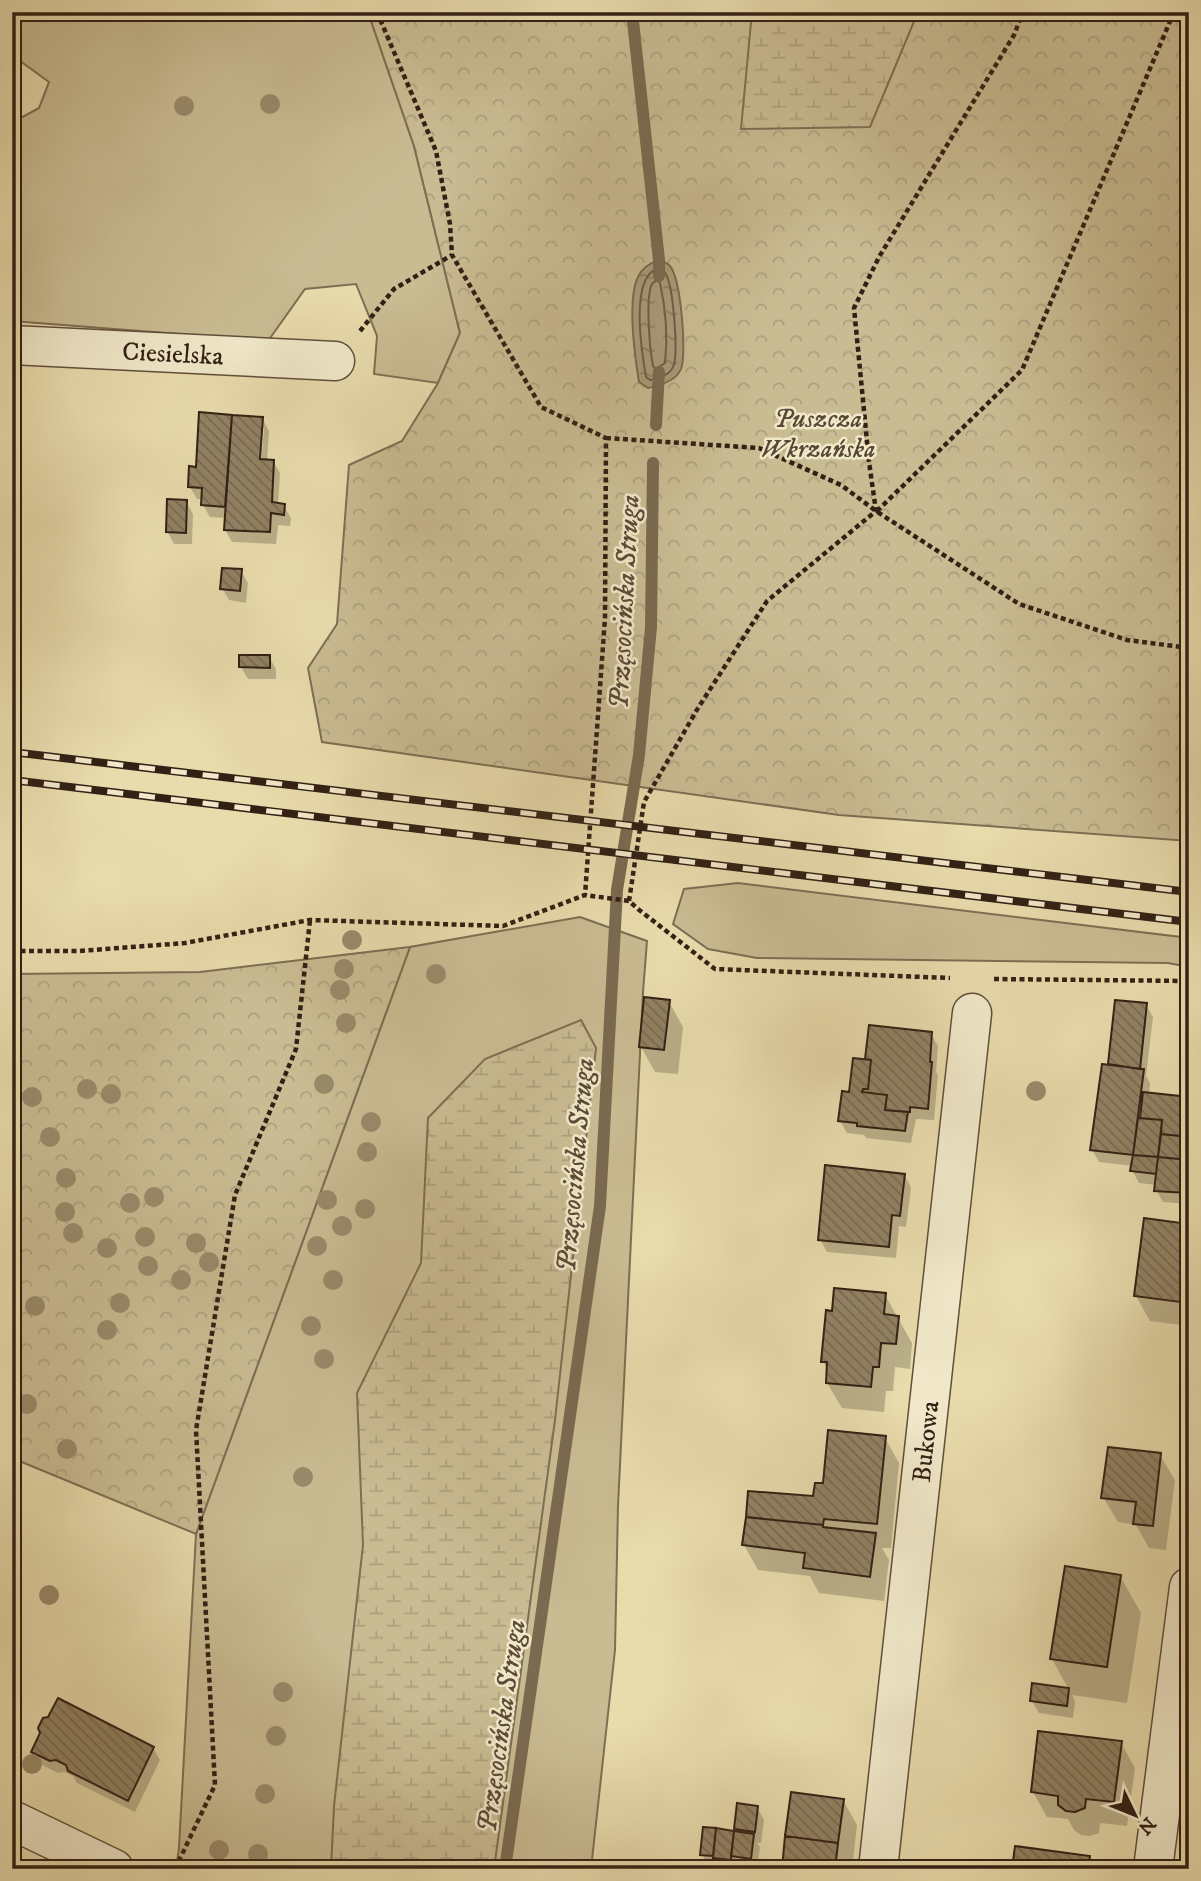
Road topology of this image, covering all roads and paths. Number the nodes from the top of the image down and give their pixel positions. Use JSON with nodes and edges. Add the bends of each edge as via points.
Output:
{"nodes":[{"id":1,"x":377,"y":12,"type":"edge"},
{"id":2,"x":1023,"y":12,"type":"edge"},
{"id":3,"x":1174,"y":12,"type":"edge"},
{"id":4,"x":453,"y":255,"type":"junction"},
{"id":5,"x":12,"y":345,"type":"edge"},
{"id":6,"x":335,"y":362,"type":"joint"},
{"id":7,"x":606,"y":438,"type":"junction"},
{"id":8,"x":876,"y":511,"type":"junction"},
{"id":9,"x":1189,"y":648,"type":"edge"},
{"id":10,"x":585,"y":895,"type":"junction"},
{"id":11,"x":629,"y":901,"type":"junction"},
{"id":12,"x":310,"y":920,"type":"junction"},
{"id":13,"x":12,"y":951,"type":"edge"},
{"id":14,"x":951,"y":978,"type":"dead end"},
{"id":15,"x":992,"y":979,"type":"dead end"},
{"id":16,"x":1189,"y":981,"type":"edge"},
{"id":17,"x":972,"y":1013,"type":"dead end"},
{"id":18,"x":1189,"y":1587,"type":"edge"},
{"id":19,"x":12,"y":1820,"type":"edge"},
{"id":20,"x":114,"y":1869,"type":"edge"},
{"id":21,"x":175,"y":1869,"type":"edge"},
{"id":22,"x":878,"y":1869,"type":"edge"},
{"id":23,"x":1153,"y":1869,"type":"edge"}],
"edges":[{"from":1,"to":4,"type":"path","via":[[436,151]]},
{"from":2,"to":8,"type":"path","via":[[1014,35],[879,257],[853,308]]},
{"from":3,"to":8,"type":"path","via":[[1021,370]]},
{"from":4,"to":6,"type":"path","via":[[394,289]]},
{"from":4,"to":7,"type":"path","via":[[541,407]]},
{"from":5,"to":6,"type":"street","name":"Ciesielska"},
{"from":7,"to":8,"type":"path","via":[[759,448],[841,485]]},
{"from":7,"to":10,"type":"path","via":[[604,618]]},
{"from":8,"to":9,"type":"path","via":[[1019,604],[1127,640]]},
{"from":8,"to":11,"type":"path","via":[[767,601],[698,708],[644,802]]},
{"from":10,"to":11,"type":"path"},
{"from":10,"to":12,"type":"path","via":[[503,926]]},
{"from":11,"to":14,"type":"path","via":[[715,969]]},
{"from":12,"to":13,"type":"path","via":[[185,943]]},
{"from":12,"to":21,"type":"path","via":[[296,1049],[235,1195],[196,1430],[215,1785]]},
{"from":15,"to":16,"type":"path"},
{"from":17,"to":22,"type":"street","name":"Bukowa"},
{"from":18,"to":23,"type":"street"},
{"from":19,"to":20,"type":"street"}]}
